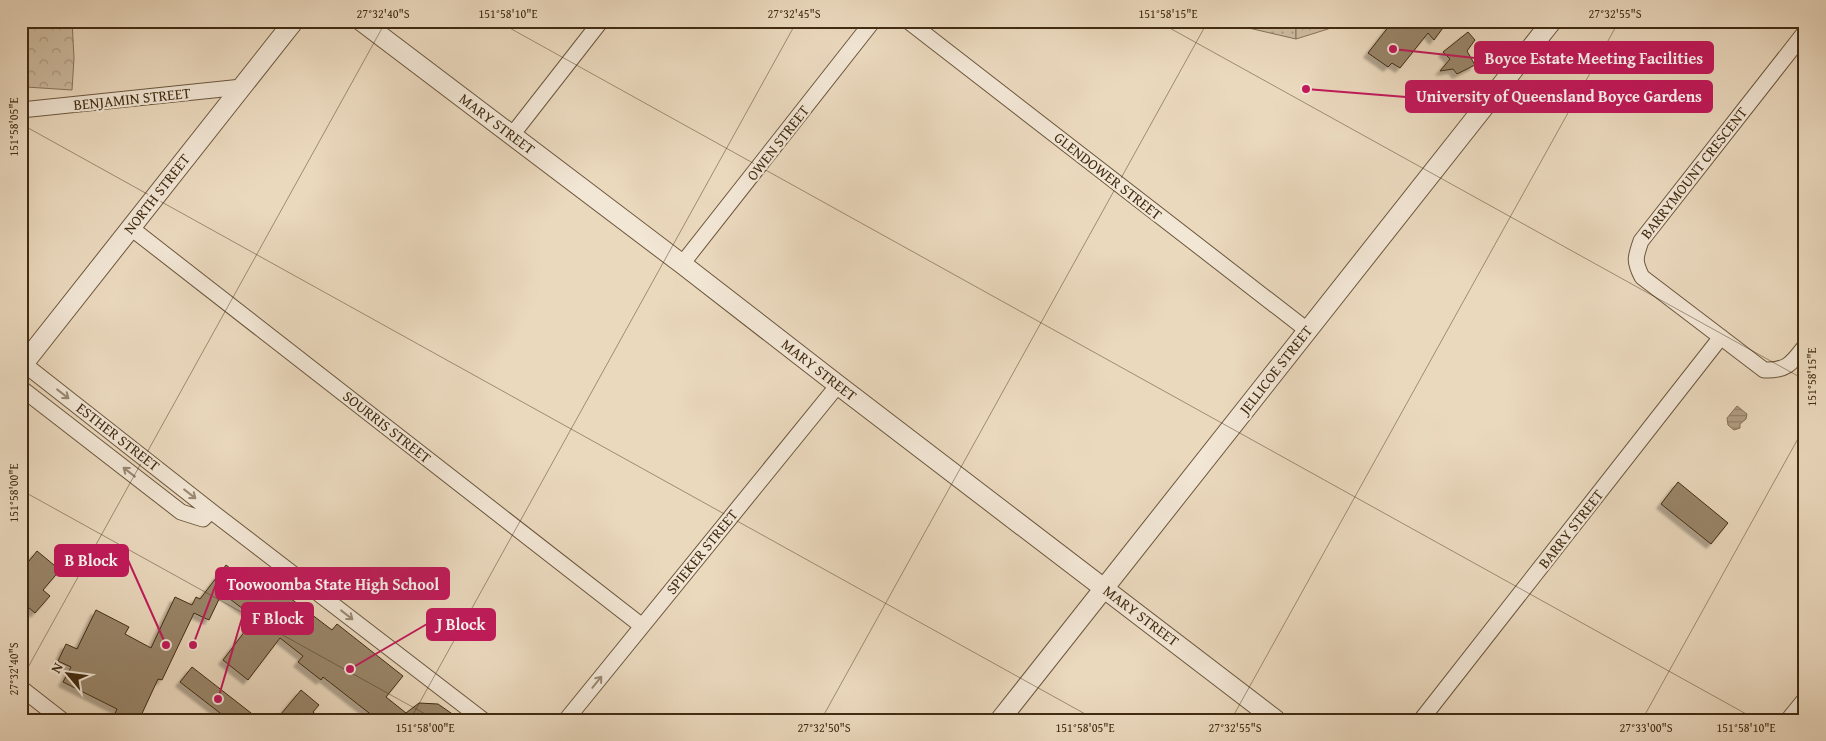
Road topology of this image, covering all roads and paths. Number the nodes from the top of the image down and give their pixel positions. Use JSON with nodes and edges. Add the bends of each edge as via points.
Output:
{"nodes":[{"id":1,"x":294,"y":21,"type":"edge"},
{"id":2,"x":361,"y":21,"type":"edge"},
{"id":3,"x":601,"y":21,"type":"edge"},
{"id":4,"x":873,"y":21,"type":"edge"},
{"id":5,"x":908,"y":21,"type":"edge"},
{"id":6,"x":1552,"y":21,"type":"edge"},
{"id":7,"x":1805,"y":32,"type":"edge"},
{"id":8,"x":242,"y":87,"type":"junction"},
{"id":9,"x":21,"y":110,"type":"edge"},
{"id":10,"x":512,"y":135,"type":"junction"},
{"id":11,"x":131,"y":228,"type":"junction"},
{"id":12,"x":682,"y":264,"type":"junction"},
{"id":13,"x":1307,"y":330,"type":"junction"},
{"id":14,"x":1721,"y":338,"type":"junction"},
{"id":15,"x":1805,"y":346,"type":"edge"},
{"id":16,"x":23,"y":365,"type":"edge"},
{"id":17,"x":838,"y":384,"type":"junction"},
{"id":18,"x":21,"y":388,"type":"edge"},
{"id":19,"x":211,"y":511,"type":"junction"},
{"id":20,"x":1105,"y":589,"type":"junction"},
{"id":21,"x":642,"y":626,"type":"junction"},
{"id":22,"x":21,"y":688,"type":"edge"},
{"id":23,"x":1805,"y":699,"type":"edge"},
{"id":24,"x":62,"y":720,"type":"edge"},
{"id":25,"x":482,"y":720,"type":"edge"},
{"id":26,"x":566,"y":720,"type":"edge"},
{"id":27,"x":1000,"y":720,"type":"edge"},
{"id":28,"x":1276,"y":720,"type":"edge"},
{"id":29,"x":1421,"y":720,"type":"edge"},
{"id":30,"x":1788,"y":720,"type":"edge"}],
"edges":[{"from":1,"to":8,"type":"street","name":"NORTH STREET"},
{"from":2,"to":10,"type":"street","name":"MARY STREET"},
{"from":3,"to":10,"type":"street"},
{"from":4,"to":12,"type":"street","name":"OWEN STREET"},
{"from":5,"to":13,"type":"street","name":"GLENDOWER STREET"},
{"from":6,"to":13,"type":"street","name":"JELLICOE STREET"},
{"from":7,"to":14,"type":"street","name":"BARRYMOUNT CRESCENT","via":[[1641,241],[1636,255],[1635,264],[1642,277]]},
{"from":8,"to":9,"type":"street","name":"BENJAMIN STREET"},
{"from":8,"to":11,"type":"street","name":"NORTH STREET"},
{"from":10,"to":12,"type":"street","name":"MARY STREET"},
{"from":11,"to":16,"type":"street","name":"NORTH STREET"},
{"from":11,"to":21,"type":"street","name":"SOURRIS STREET"},
{"from":12,"to":17,"type":"street","name":"MARY STREET"},
{"from":13,"to":20,"type":"street","name":"JELLICOE STREET"},
{"from":14,"to":15,"type":"street","name":"BARRYMOUNT CRESCENT","via":[[1764,370],[1790,365]]},
{"from":14,"to":29,"type":"street","name":"BARRY STREET"},
{"from":16,"to":19,"type":"street","name":"ESTHER STREET","one_way":true},
{"from":17,"to":20,"type":"street","name":"MARY STREET"},
{"from":17,"to":21,"type":"street","name":"SPIEKER STREET"},
{"from":19,"to":18,"type":"street","name":"ESTHER STREET","one_way":true,"via":[[203,519],[181,512]]},
{"from":19,"to":25,"type":"street","name":"ESTHER STREET","one_way":true},
{"from":20,"to":27,"type":"street","name":"JELLICOE STREET"},
{"from":20,"to":28,"type":"street","name":"MARY STREET"},
{"from":26,"to":21,"type":"street","name":"SPIEKER STREET","one_way":true},
{"from":22,"to":24,"type":"street"},
{"from":23,"to":30,"type":"street"}]}
